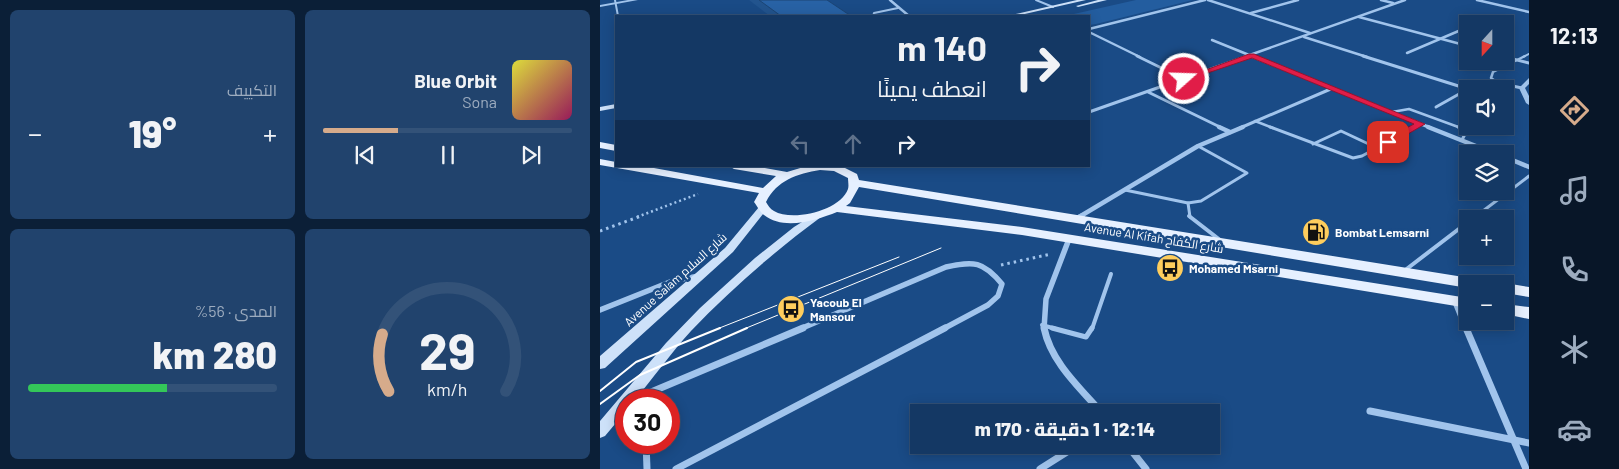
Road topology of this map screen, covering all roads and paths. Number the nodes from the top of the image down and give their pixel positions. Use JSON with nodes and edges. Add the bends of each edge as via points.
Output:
{"nodes":[{"id":1,"x":636,"y":0,"type":"edge"},
{"id":2,"x":890,"y":0,"type":"edge"},
{"id":3,"x":1036,"y":0,"type":"edge"},
{"id":4,"x":1084,"y":0,"type":"edge"},
{"id":5,"x":1105,"y":0,"type":"edge"},
{"id":6,"x":1207,"y":0,"type":"edge"},
{"id":7,"x":1298,"y":0,"type":"edge"},
{"id":8,"x":1381,"y":0,"type":"edge"},
{"id":9,"x":1406,"y":0,"type":"edge"},
{"id":10,"x":1477,"y":0,"type":"edge"},
{"id":11,"x":616,"y":2,"type":"edge"},
{"id":12,"x":1394,"y":4,"type":"junction"},
{"id":13,"x":600,"y":6,"type":"edge"},
{"id":14,"x":1053,"y":7,"type":"junction"},
{"id":15,"x":898,"y":8,"type":"junction"},
{"id":16,"x":1529,"y":12,"type":"edge"},
{"id":17,"x":1251,"y":14,"type":"junction"},
{"id":18,"x":618,"y":15,"type":"edge"},
{"id":19,"x":873,"y":15,"type":"edge"},
{"id":20,"x":908,"y":15,"type":"edge"},
{"id":21,"x":1015,"y":15,"type":"edge"},
{"id":22,"x":1039,"y":15,"type":"edge"},
{"id":23,"x":1358,"y":16,"type":"junction"},
{"id":24,"x":1090,"y":31,"type":"edge"},
{"id":25,"x":1459,"y":31,"type":"edge"},
{"id":26,"x":1090,"y":32,"type":"edge"},
{"id":27,"x":1311,"y":34,"type":"junction"},
{"id":28,"x":1304,"y":36,"type":"junction"},
{"id":29,"x":1441,"y":39,"type":"junction"},
{"id":30,"x":1212,"y":40,"type":"dead end"},
{"id":31,"x":1459,"y":44,"type":"edge"},
{"id":32,"x":1407,"y":53,"type":"dead end"},
{"id":33,"x":1529,"y":54,"type":"edge"},
{"id":34,"x":1252,"y":56,"type":"junction"},
{"id":35,"x":1514,"y":59,"type":"edge"},
{"id":36,"x":1518,"y":60,"type":"junction"},
{"id":37,"x":1529,"y":63,"type":"edge"},
{"id":38,"x":1184,"y":79,"type":"junction"},
{"id":39,"x":1494,"y":80,"type":"edge"},
{"id":40,"x":1529,"y":80,"type":"edge"},
{"id":41,"x":1459,"y":86,"type":"edge"},
{"id":42,"x":1514,"y":86,"type":"edge"},
{"id":43,"x":1333,"y":88,"type":"junction"},
{"id":44,"x":1522,"y":88,"type":"junction"},
{"id":45,"x":1147,"y":92,"type":"junction"},
{"id":46,"x":1459,"y":94,"type":"edge"},
{"id":47,"x":1528,"y":100,"type":"edge"},
{"id":48,"x":615,"y":106,"type":"edge"},
{"id":49,"x":1436,"y":107,"type":"dead end"},
{"id":50,"x":600,"y":109,"type":"edge"},
{"id":51,"x":1090,"y":112,"type":"edge"},
{"id":52,"x":1392,"y":112,"type":"junction"},
{"id":53,"x":1255,"y":121,"type":"junction"},
{"id":54,"x":1420,"y":124,"type":"junction"},
{"id":55,"x":1230,"y":132,"type":"junction"},
{"id":56,"x":1462,"y":140,"type":"junction"},
{"id":57,"x":1313,"y":144,"type":"junction"},
{"id":58,"x":600,"y":145,"type":"edge"},
{"id":59,"x":1474,"y":145,"type":"edge"},
{"id":60,"x":1198,"y":146,"type":"junction"},
{"id":61,"x":1375,"y":147,"type":"junction"},
{"id":62,"x":615,"y":148,"type":"edge"},
{"id":63,"x":1514,"y":161,"type":"edge"},
{"id":64,"x":630,"y":167,"type":"edge"},
{"id":65,"x":740,"y":167,"type":"edge"},
{"id":66,"x":837,"y":167,"type":"edge"},
{"id":67,"x":1529,"y":167,"type":"edge"},
{"id":68,"x":786,"y":175,"type":"junction"},
{"id":69,"x":1529,"y":176,"type":"edge"},
{"id":70,"x":856,"y":183,"type":"junction"},
{"id":71,"x":1124,"y":190,"type":"junction"},
{"id":72,"x":764,"y":191,"type":"junction"},
{"id":73,"x":699,"y":193,"type":"dead end"},
{"id":74,"x":1188,"y":203,"type":"junction"},
{"id":75,"x":835,"y":208,"type":"junction"},
{"id":76,"x":762,"y":209,"type":"junction"},
{"id":77,"x":1484,"y":210,"type":"edge"},
{"id":78,"x":818,"y":215,"type":"junction"},
{"id":79,"x":1075,"y":219,"type":"junction"},
{"id":80,"x":1459,"y":229,"type":"edge"},
{"id":81,"x":600,"y":230,"type":"edge"},
{"id":82,"x":1069,"y":239,"type":"junction"},
{"id":83,"x":1223,"y":243,"type":"junction"},
{"id":84,"x":1064,"y":253,"type":"junction"},
{"id":85,"x":991,"y":269,"type":"junction"},
{"id":86,"x":1402,"y":272,"type":"junction"},
{"id":87,"x":1111,"y":274,"type":"dead end"},
{"id":88,"x":700,"y":276,"type":"junction"},
{"id":89,"x":1459,"y":281,"type":"edge"},
{"id":90,"x":1514,"y":290,"type":"edge"},
{"id":91,"x":1529,"y":292,"type":"edge"},
{"id":92,"x":1459,"y":302,"type":"edge"},
{"id":93,"x":600,"y":310,"type":"edge"},
{"id":94,"x":1514,"y":310,"type":"edge"},
{"id":95,"x":1529,"y":313,"type":"edge"},
{"id":96,"x":1042,"y":325,"type":"junction"},
{"id":97,"x":1472,"y":330,"type":"edge"},
{"id":98,"x":600,"y":364,"type":"edge"},
{"id":99,"x":641,"y":389,"type":"edge"},
{"id":100,"x":654,"y":389,"type":"edge"},
{"id":101,"x":1094,"y":404,"type":"edge"},
{"id":102,"x":1370,"y":411,"type":"dead end"},
{"id":103,"x":615,"y":416,"type":"edge"},
{"id":104,"x":600,"y":431,"type":"edge"},
{"id":105,"x":1515,"y":440,"type":"junction"},
{"id":106,"x":1529,"y":443,"type":"edge"},
{"id":107,"x":646,"y":454,"type":"edge"},
{"id":108,"x":1064,"y":454,"type":"edge"},
{"id":109,"x":1134,"y":454,"type":"edge"},
{"id":110,"x":647,"y":469,"type":"edge"},
{"id":111,"x":676,"y":469,"type":"edge"},
{"id":112,"x":1040,"y":469,"type":"edge"},
{"id":113,"x":1146,"y":469,"type":"edge"},
{"id":114,"x":1526,"y":469,"type":"edge"}],
"edges":[{"from":1,"to":11,"type":"street"},
{"from":2,"to":15,"type":"street"},
{"from":3,"to":14,"type":"lane"},
{"from":4,"to":14,"type":"main road"},
{"from":5,"to":22,"type":"main road"},
{"from":6,"to":17,"type":"street"},
{"from":6,"to":24,"type":"street"},
{"from":7,"to":17,"type":"street"},
{"from":8,"to":12,"type":"street"},
{"from":9,"to":12,"type":"street"},
{"from":10,"to":16,"type":"street"},
{"from":11,"to":13,"type":"street"},
{"from":11,"to":18,"type":"lane"},
{"from":12,"to":23,"type":"street"},
{"from":14,"to":21,"type":"main road"},
{"from":15,"to":19,"type":"lane"},
{"from":15,"to":20,"type":"street"},
{"from":17,"to":27,"type":"street"},
{"from":23,"to":27,"type":"street"},
{"from":23,"to":29,"type":"street"},
{"from":25,"to":29,"type":"street"},
{"from":26,"to":38,"type":"street"},
{"from":27,"to":28,"type":"street"},
{"from":28,"to":34,"type":"street"},
{"from":28,"to":41,"type":"street"},
{"from":29,"to":31,"type":"street"},
{"from":29,"to":32,"type":"street"},
{"from":30,"to":34,"type":"street"},
{"from":33,"to":36,"type":"lane"},
{"from":34,"to":38,"type":"street"},
{"from":34,"to":43,"type":"street"},
{"from":35,"to":36,"type":"street"},
{"from":36,"to":37,"type":"street"},
{"from":36,"to":39,"type":"lane","via":[[1493,72],[1491,78]]},
{"from":38,"to":45,"type":"street"},
{"from":40,"to":44,"type":"street"},
{"from":42,"to":44,"type":"street"},
{"from":43,"to":52,"type":"street"},
{"from":43,"to":53,"type":"street"},
{"from":44,"to":47,"type":"street"},
{"from":45,"to":51,"type":"street"},
{"from":45,"to":55,"type":"street"},
{"from":46,"to":49,"type":"street"},
{"from":48,"to":50,"type":"main road"},
{"from":52,"to":54,"type":"street"},
{"from":52,"to":56,"type":"lane","via":[[1409,109],[1467,130]]},
{"from":53,"to":55,"type":"street"},
{"from":53,"to":57,"type":"lane"},
{"from":54,"to":56,"type":"street"},
{"from":54,"to":61,"type":"lane"},
{"from":55,"to":60,"type":"street"},
{"from":56,"to":59,"type":"street"},
{"from":57,"to":61,"type":"lane","via":[[1353,158]]},
{"from":57,"to":61,"type":"lane","via":[[1341,131]]},
{"from":58,"to":62,"type":"main road"},
{"from":60,"to":71,"type":"street"},
{"from":60,"to":74,"type":"lane","via":[[1247,173],[1201,201]]},
{"from":63,"to":67,"type":"street"},
{"from":64,"to":72,"type":"main road"},
{"from":65,"to":68,"type":"main road"},
{"from":66,"to":68,"type":"main road","via":[[814,168]]},
{"from":66,"to":70,"type":"main road","via":[[853,176]]},
{"from":68,"to":72,"type":"main road"},
{"from":69,"to":77,"type":"lane"},
{"from":70,"to":75,"type":"main road","via":[[854,192]]},
{"from":70,"to":79,"type":"main road","name":"Avenue Al Kifah شارع الكفاح"},
{"from":71,"to":74,"type":"lane"},
{"from":71,"to":79,"type":"street"},
{"from":72,"to":76,"type":"main road","via":[[760,202]]},
{"from":73,"to":81,"type":"path"},
{"from":74,"to":83,"type":"lane","via":[[1190,216]]},
{"from":75,"to":78,"type":"main road"},
{"from":75,"to":82,"type":"main road","name":"Avenue Al Kifah شارع الكفاح"},
{"from":76,"to":78,"type":"main road","via":[[784,219]]},
{"from":76,"to":88,"type":"main road","name":"Avenue Salam شارع السلام","via":[[736,243]]},
{"from":78,"to":99,"type":"main road","via":[[743,274],[669,348]]},
{"from":79,"to":83,"type":"main road","name":"Avenue Al Kifah شارع الكفاح"},
{"from":80,"to":86,"type":"lane"},
{"from":82,"to":84,"type":"street"},
{"from":82,"to":92,"type":"main road","name":"Avenue Al Kifah شارع الكفاح"},
{"from":83,"to":86,"type":"main road","name":"Avenue Al Kifah شارع الكفاح"},
{"from":84,"to":85,"type":"path","via":[[1034,256]]},
{"from":84,"to":96,"type":"street","via":[[1044,307]]},
{"from":85,"to":100,"type":"street","via":[[970,261],[946,267]]},
{"from":85,"to":111,"type":"street","via":[[1002,284],[998,296],[988,305]]},
{"from":86,"to":89,"type":"main road","name":"Avenue Al Kifah شارع الكفاح"},
{"from":87,"to":96,"type":"lane","via":[[1091,332],[1086,337]]},
{"from":88,"to":93,"type":"street","via":[[675,280]]},
{"from":88,"to":98,"type":"main road","name":"Avenue Salam شارع السلام"},
{"from":90,"to":91,"type":"main road"},
{"from":94,"to":95,"type":"main road"},
{"from":96,"to":101,"type":"street","via":[[1047,342],[1059,362]]},
{"from":97,"to":105,"type":"street"},
{"from":102,"to":105,"type":"street"},
{"from":103,"to":104,"type":"main road"},
{"from":105,"to":106,"type":"street"},
{"from":105,"to":114,"type":"street"},
{"from":107,"to":110,"type":"street"},
{"from":108,"to":112,"type":"street"},
{"from":109,"to":113,"type":"street"}]}
